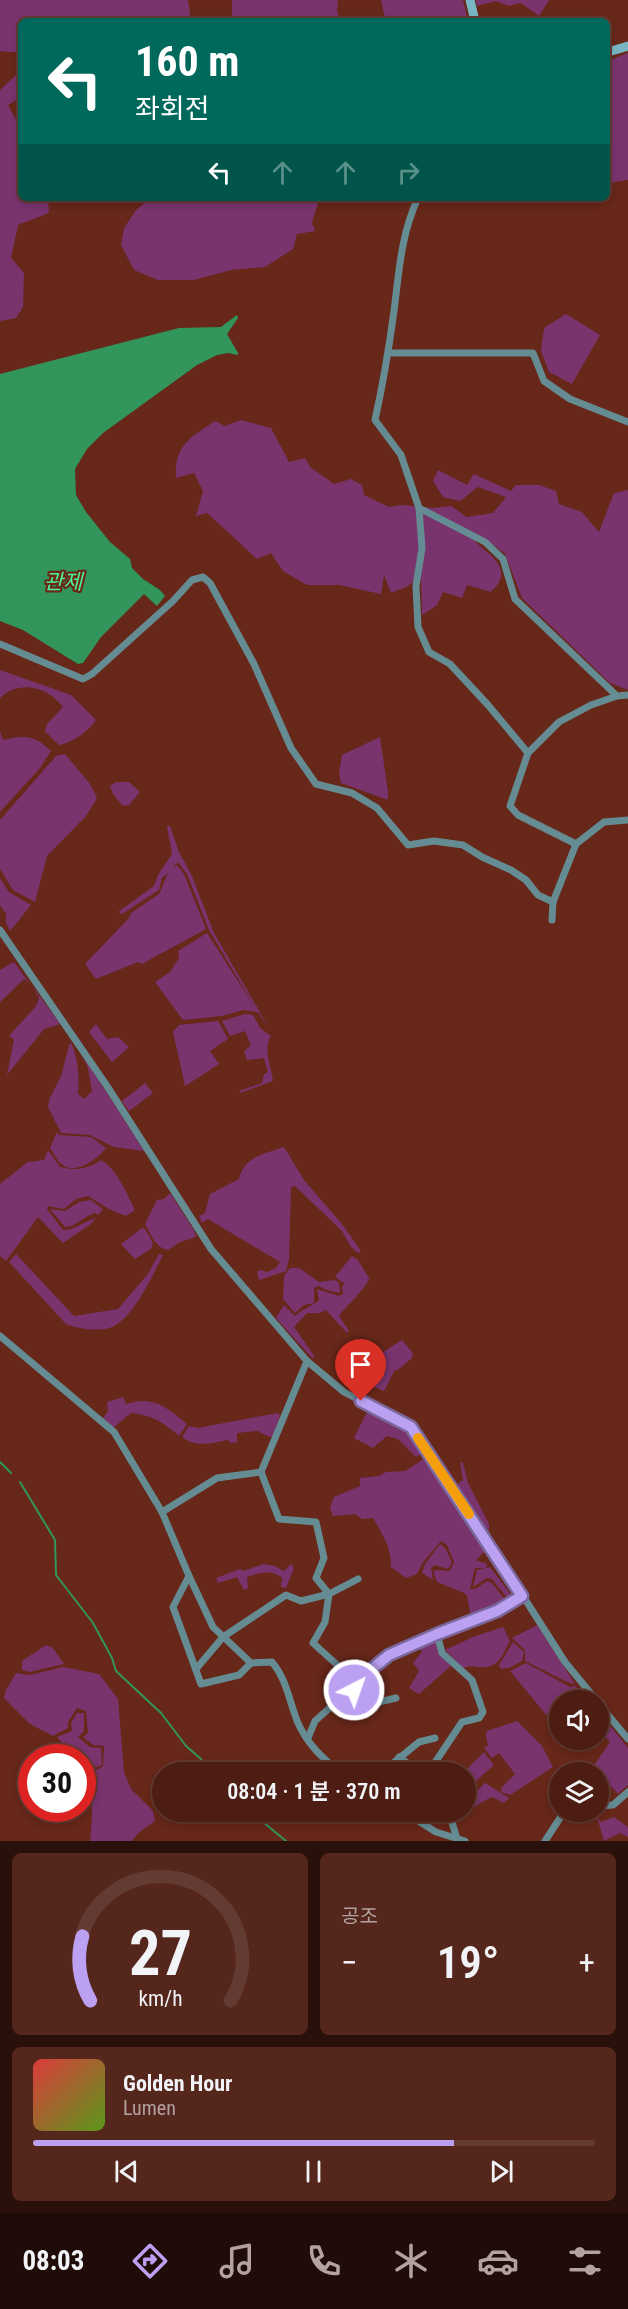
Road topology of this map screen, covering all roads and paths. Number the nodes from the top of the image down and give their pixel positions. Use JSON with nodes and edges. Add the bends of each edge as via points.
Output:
{"nodes":[{"id":1,"x":470,"y":0,"type":"edge"},
{"id":2,"x":474,"y":18,"type":"edge"},
{"id":3,"x":628,"y":46,"type":"edge"},
{"id":4,"x":610,"y":51,"type":"edge"},
{"id":5,"x":417,"y":201,"type":"edge"},
{"id":6,"x":388,"y":353,"type":"junction"},
{"id":7,"x":628,"y":422,"type":"edge"},
{"id":8,"x":418,"y":508,"type":"junction"},
{"id":9,"x":0,"y":644,"type":"edge"},
{"id":10,"x":628,"y":695,"type":"edge"},
{"id":11,"x":617,"y":696,"type":"junction"},
{"id":12,"x":528,"y":753,"type":"junction"},
{"id":13,"x":628,"y":820,"type":"edge"},
{"id":14,"x":576,"y":844,"type":"junction"},
{"id":15,"x":553,"y":902,"type":"junction"},
{"id":16,"x":552,"y":920,"type":"dead end"},
{"id":17,"x":0,"y":930,"type":"edge"},
{"id":18,"x":0,"y":1336,"type":"edge"},
{"id":19,"x":307,"y":1361,"type":"junction"},
{"id":20,"x":261,"y":1472,"type":"junction"},
{"id":21,"x":162,"y":1512,"type":"junction"},
{"id":22,"x":189,"y":1575,"type":"junction"},
{"id":23,"x":358,"y":1579,"type":"dead end"},
{"id":24,"x":329,"y":1594,"type":"junction"},
{"id":25,"x":522,"y":1596,"type":"junction"},
{"id":26,"x":437,"y":1634,"type":"junction"},
{"id":27,"x":223,"y":1637,"type":"junction"},
{"id":28,"x":251,"y":1663,"type":"junction"},
{"id":29,"x":196,"y":1669,"type":"junction"},
{"id":30,"x":356,"y":1682,"type":"junction"},
{"id":31,"x":588,"y":1690,"type":"edge"},
{"id":32,"x":396,"y":1698,"type":"dead end"},
{"id":33,"x":609,"y":1716,"type":"edge"},
{"id":34,"x":308,"y":1738,"type":"junction"},
{"id":35,"x":435,"y":1738,"type":"dead end"},
{"id":36,"x":628,"y":1739,"type":"edge"},
{"id":37,"x":399,"y":1757,"type":"junction"},
{"id":38,"x":327,"y":1762,"type":"edge"},
{"id":39,"x":393,"y":1762,"type":"edge"},
{"id":40,"x":406,"y":1762,"type":"edge"},
{"id":41,"x":435,"y":1762,"type":"edge"},
{"id":42,"x":628,"y":1792,"type":"edge"},
{"id":43,"x":609,"y":1805,"type":"edge"},
{"id":44,"x":420,"y":1822,"type":"edge"},
{"id":45,"x":453,"y":1822,"type":"edge"},
{"id":46,"x":557,"y":1822,"type":"edge"},
{"id":47,"x":461,"y":1840,"type":"edge"},
{"id":48,"x":545,"y":1841,"type":"edge"}],
"edges":[{"from":1,"to":2,"type":"street"},
{"from":3,"to":4,"type":"street"},
{"from":5,"to":6,"type":"street","via":[[400,255]]},
{"from":6,"to":7,"type":"street","via":[[533,353],[544,381],[570,399]]},
{"from":6,"to":8,"type":"street","via":[[375,420],[401,454]]},
{"from":8,"to":11,"type":"street","via":[[485,542],[503,559],[515,599]]},
{"from":8,"to":12,"type":"street","via":[[422,549],[416,586],[418,627],[429,652],[450,664]]},
{"from":9,"to":15,"type":"street","via":[[83,679],[192,580],[203,577],[210,583],[254,664],[291,748],[316,784],[352,793],[376,808],[408,845],[434,841],[463,845],[512,870],[538,895]]},
{"from":10,"to":11,"type":"street"},
{"from":11,"to":12,"type":"street","via":[[560,722]]},
{"from":12,"to":14,"type":"street","via":[[510,806],[518,815]]},
{"from":13,"to":14,"type":"street","via":[[604,822]]},
{"from":14,"to":15,"type":"street"},
{"from":15,"to":16,"type":"street"},
{"from":17,"to":19,"type":"street","via":[[211,1248]]},
{"from":18,"to":21,"type":"street","via":[[114,1432]]},
{"from":19,"to":20,"type":"street"},
{"from":19,"to":25,"type":"street","via":[[344,1392],[411,1427]]},
{"from":20,"to":21,"type":"street","via":[[217,1478]]},
{"from":20,"to":24,"type":"street","via":[[279,1519],[316,1522],[324,1558],[316,1578]]},
{"from":21,"to":22,"type":"street"},
{"from":22,"to":27,"type":"street","via":[[213,1627]]},
{"from":22,"to":29,"type":"street","via":[[173,1606]]},
{"from":23,"to":24,"type":"street"},
{"from":24,"to":27,"type":"street","via":[[301,1601],[286,1595]]},
{"from":24,"to":30,"type":"street","via":[[325,1622],[313,1643]]},
{"from":25,"to":26,"type":"street","via":[[497,1611]]},
{"from":25,"to":31,"type":"street"},
{"from":26,"to":30,"type":"street","via":[[389,1655]]},
{"from":26,"to":41,"type":"street","via":[[442,1653],[472,1680],[483,1712],[479,1718],[462,1722]]},
{"from":27,"to":28,"type":"street"},
{"from":27,"to":29,"type":"street"},
{"from":28,"to":29,"type":"street","via":[[239,1675],[201,1684]]},
{"from":28,"to":34,"type":"street","via":[[272,1662],[283,1675],[298,1724]]},
{"from":30,"to":32,"type":"street","via":[[354,1690],[370,1704]]},
{"from":30,"to":34,"type":"street","via":[[315,1721]]},
{"from":33,"to":36,"type":"street"},
{"from":34,"to":38,"type":"street"},
{"from":35,"to":37,"type":"street","via":[[419,1742]]},
{"from":37,"to":39,"type":"street"},
{"from":37,"to":40,"type":"street"},
{"from":42,"to":43,"type":"street"},
{"from":44,"to":47,"type":"street"},
{"from":45,"to":47,"type":"street"},
{"from":46,"to":48,"type":"street"}]}
